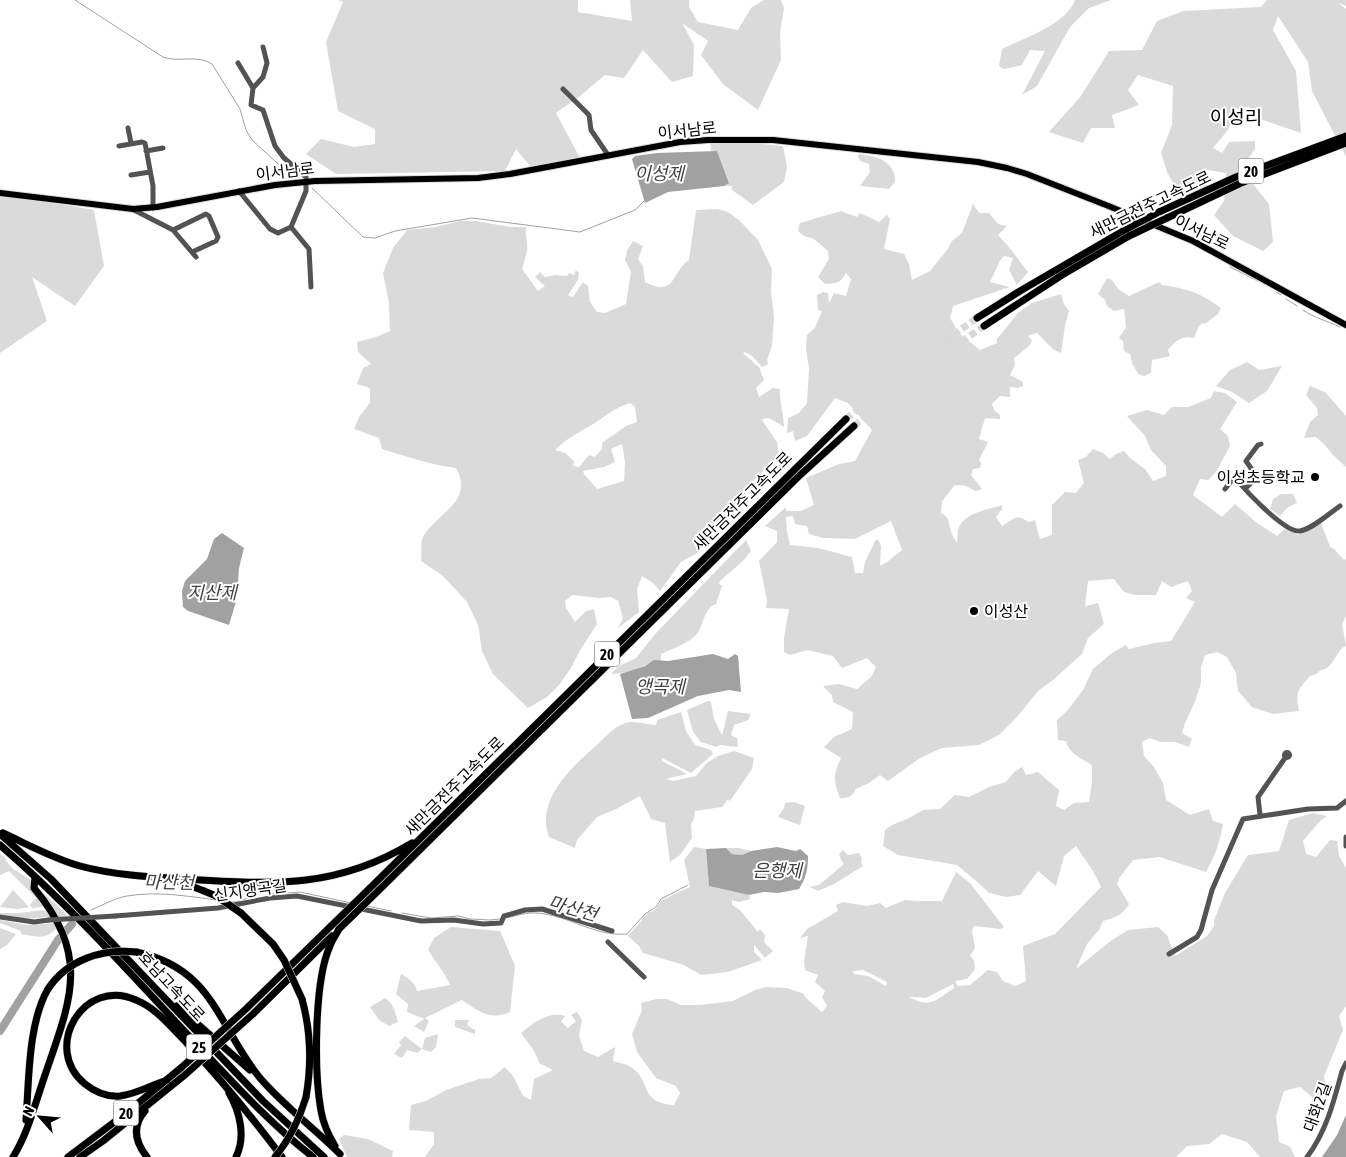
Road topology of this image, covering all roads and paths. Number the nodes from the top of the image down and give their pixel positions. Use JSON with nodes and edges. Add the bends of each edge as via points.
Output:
{"nodes":[{"id":1,"x":263,"y":46,"type":"dead end"},
{"id":2,"x":238,"y":64,"type":"dead end"},
{"id":3,"x":253,"y":88,"type":"junction"},
{"id":4,"x":564,"y":89,"type":"dead end"},
{"id":5,"x":128,"y":128,"type":"dead end"},
{"id":6,"x":1346,"y":136,"type":"edge"},
{"id":7,"x":1346,"y":143,"type":"edge"},
{"id":8,"x":132,"y":144,"type":"junction"},
{"id":9,"x":119,"y":146,"type":"dead end"},
{"id":10,"x":162,"y":148,"type":"dead end"},
{"id":11,"x":146,"y":151,"type":"junction"},
{"id":12,"x":608,"y":155,"type":"junction"},
{"id":13,"x":150,"y":172,"type":"junction"},
{"id":14,"x":131,"y":175,"type":"dead end"},
{"id":15,"x":305,"y":182,"type":"junction"},
{"id":16,"x":239,"y":191,"type":"junction"},
{"id":17,"x":0,"y":193,"type":"edge"},
{"id":18,"x":154,"y":208,"type":"junction"},
{"id":19,"x":133,"y":209,"type":"junction"},
{"id":20,"x":152,"y":218,"type":"junction"},
{"id":21,"x":292,"y":227,"type":"junction"},
{"id":22,"x":174,"y":230,"type":"junction"},
{"id":23,"x":1126,"y":234,"type":"junction"},
{"id":24,"x":192,"y":252,"type":"junction"},
{"id":25,"x":196,"y":257,"type":"dead end"},
{"id":26,"x":1060,"y":271,"type":"junction"},
{"id":27,"x":311,"y":287,"type":"dead end"},
{"id":28,"x":977,"y":318,"type":"tunnel mouth"},
{"id":29,"x":1346,"y":324,"type":"edge"},
{"id":30,"x":984,"y":326,"type":"tunnel mouth"},
{"id":31,"x":846,"y":419,"type":"tunnel mouth"},
{"id":32,"x":854,"y":426,"type":"tunnel mouth"},
{"id":33,"x":1261,"y":444,"type":"dead end"},
{"id":34,"x":1225,"y":489,"type":"dead end"},
{"id":35,"x":1245,"y":489,"type":"junction"},
{"id":36,"x":1340,"y":506,"type":"dead end"},
{"id":37,"x":1285,"y":758,"type":"dead end"},
{"id":38,"x":1346,"y":801,"type":"edge"},
{"id":39,"x":1260,"y":815,"type":"junction"},
{"id":40,"x":0,"y":833,"type":"edge"},
{"id":41,"x":423,"y":836,"type":"junction"},
{"id":42,"x":1346,"y":837,"type":"edge"},
{"id":43,"x":0,"y":845,"type":"edge"},
{"id":44,"x":1346,"y":846,"type":"edge"},
{"id":45,"x":35,"y":877,"type":"junction"},
{"id":46,"x":160,"y":877,"type":"junction"},
{"id":47,"x":51,"y":916,"type":"junction"},
{"id":48,"x":0,"y":917,"type":"edge"},
{"id":49,"x":339,"y":929,"type":"junction"},
{"id":50,"x":612,"y":931,"type":"dead end"},
{"id":51,"x":608,"y":942,"type":"dead end"},
{"id":52,"x":1169,"y":954,"type":"dead end"},
{"id":53,"x":130,"y":974,"type":"junction"},
{"id":54,"x":644,"y":977,"type":"dead end"},
{"id":55,"x":146,"y":978,"type":"junction"},
{"id":56,"x":160,"y":1016,"type":"junction"},
{"id":57,"x":1346,"y":1064,"type":"edge"},
{"id":58,"x":184,"y":1070,"type":"junction"},
{"id":59,"x":220,"y":1078,"type":"junction"},
{"id":60,"x":167,"y":1080,"type":"junction"},
{"id":61,"x":267,"y":1086,"type":"junction"},
{"id":62,"x":156,"y":1098,"type":"junction"},
{"id":63,"x":25,"y":1131,"type":"junction"},
{"id":64,"x":341,"y":1156,"type":"edge"},
{"id":65,"x":13,"y":1157,"type":"edge"},
{"id":66,"x":68,"y":1157,"type":"edge"},
{"id":67,"x":80,"y":1157,"type":"edge"},
{"id":68,"x":147,"y":1157,"type":"edge"},
{"id":69,"x":236,"y":1157,"type":"edge"},
{"id":70,"x":275,"y":1157,"type":"edge"},
{"id":71,"x":282,"y":1157,"type":"edge"},
{"id":72,"x":311,"y":1157,"type":"edge"},
{"id":73,"x":324,"y":1157,"type":"edge"},
{"id":74,"x":1307,"y":1157,"type":"edge"}],
"edges":[{"from":1,"to":3,"type":"street","via":[[267,63],[263,77]]},
{"from":2,"to":3,"type":"street"},
{"from":3,"to":15,"type":"street","via":[[251,105],[263,110],[275,146],[306,177]]},
{"from":4,"to":12,"type":"street","via":[[589,115],[591,130]]},
{"from":5,"to":8,"type":"street"},
{"from":6,"to":23,"type":"highway","name":"새만금전주고속도로","number":"20","bridge":true,"via":[[1236,177],[1159,212]]},
{"from":7,"to":23,"type":"highway","name":"새만금전주고속도로","number":"20","bridge":true,"via":[[1241,183]]},
{"from":8,"to":9,"type":"street"},
{"from":8,"to":11,"type":"street","via":[[145,143]]},
{"from":10,"to":11,"type":"street"},
{"from":11,"to":13,"type":"street"},
{"from":12,"to":15,"type":"main road","name":"이서남로","via":[[476,178]]},
{"from":12,"to":29,"type":"main road","name":"이서남로","via":[[680,142],[773,140],[978,162],[1007,168],[1193,241]]},
{"from":13,"to":14,"type":"street"},
{"from":13,"to":18,"type":"street"},
{"from":15,"to":16,"type":"main road","name":"이서남로"},
{"from":15,"to":21,"type":"street","via":[[306,191]]},
{"from":16,"to":18,"type":"main road","name":"이서남로"},
{"from":16,"to":21,"type":"street","via":[[270,229],[278,233]]},
{"from":17,"to":19,"type":"main road","name":"이서남로"},
{"from":18,"to":19,"type":"main road","name":"이서남로"},
{"from":18,"to":20,"type":"street"},
{"from":19,"to":20,"type":"street"},
{"from":20,"to":22,"type":"street"},
{"from":21,"to":27,"type":"street","via":[[309,248]]},
{"from":22,"to":24,"type":"street"},
{"from":22,"to":24,"type":"street","via":[[206,214],[209,216],[218,237]]},
{"from":23,"to":26,"type":"highway","name":"새만금전주고속도로","number":"20"},
{"from":24,"to":25,"type":"street"},
{"from":26,"to":28,"type":"highway","name":"새만금전주고속도로","number":"20"},
{"from":26,"to":30,"type":"highway","name":"새만금전주고속도로","number":"20"},
{"from":31,"to":41,"type":"highway","name":"새만금전주고속도로","number":"20"},
{"from":32,"to":49,"type":"highway","name":"새만금전주고속도로","number":"20","bridge":true,"via":[[798,477]]},
{"from":33,"to":35,"type":"street","via":[[1246,461],[1256,477]]},
{"from":34,"to":35,"type":"street","via":[[1236,479]]},
{"from":35,"to":36,"type":"street","via":[[1268,512],[1299,531]]},
{"from":37,"to":39,"type":"street","via":[[1258,797]]},
{"from":38,"to":39,"type":"street","via":[[1337,808],[1308,808]]},
{"from":39,"to":52,"type":"street","via":[[1243,819],[1236,830],[1212,890],[1202,930]]},
{"from":40,"to":46,"type":"highway","via":[[81,867]]},
{"from":40,"to":55,"type":"highway","name":"호남고속도로","number":"25","via":[[51,879]]},
{"from":41,"to":46,"type":"highway","via":[[380,860],[324,878],[264,883]]},
{"from":41,"to":58,"type":"highway","name":"새만금전주고속도로","number":"20","bridge":true},
{"from":42,"to":44,"type":"street"},
{"from":43,"to":45,"type":"highway","name":"호남고속도로","number":"25"},
{"from":45,"to":47,"type":"highway","via":[[34,888]]},
{"from":45,"to":53,"type":"highway","name":"호남고속도로","number":"25","via":[[91,930]]},
{"from":46,"to":70,"type":"highway","bridge":true,"via":[[216,896],[241,913],[273,944],[302,999],[310,1049],[306,1097],[294,1128]]},
{"from":47,"to":48,"type":"street","name":"신지앵곡길","via":[[34,922]]},
{"from":47,"to":50,"type":"street","name":"신지앵곡길","bridge":true,"via":[[115,916],[218,908],[296,896],[421,921],[501,923],[504,916],[542,909]]},
{"from":47,"to":63,"type":"highway","via":[[62,929],[68,946],[71,977],[66,1010]]},
{"from":49,"to":58,"type":"highway","name":"새만금전주고속도로","number":"20","bridge":true,"via":[[252,1014]]},
{"from":49,"to":64,"type":"highway","via":[[329,946],[322,976],[317,1059],[322,1113]]},
{"from":51,"to":54,"type":"street"},
{"from":53,"to":56,"type":"highway"},
{"from":53,"to":72,"type":"highway","name":"호남고속도로","number":"25","via":[[229,1079]]},
{"from":55,"to":61,"type":"highway"},
{"from":55,"to":73,"type":"highway","name":"호남고속도로","number":"25","via":[[263,1102]]},
{"from":56,"to":59,"type":"highway"},
{"from":56,"to":60,"type":"highway","via":[[128,997],[99,999],[87,1005],[75,1018],[67,1036],[67,1052],[70,1066],[78,1077],[90,1088],[106,1095],[136,1092]]},
{"from":57,"to":74,"type":"street","name":"대화2길","via":[[1327,1123]]},
{"from":58,"to":60,"type":"highway","name":"새만금전주고속도로","number":"20"},
{"from":58,"to":62,"type":"highway","name":"새만금전주고속도로","number":"20"},
{"from":59,"to":69,"type":"highway","via":[[240,1120],[241,1142]]},
{"from":59,"to":71,"type":"highway"},
{"from":60,"to":66,"type":"highway","name":"새만금전주고속도로","number":"20"},
{"from":61,"to":63,"type":"highway","bridge":true,"via":[[249,1064],[222,1016],[183,971],[163,960],[136,952],[109,953],[82,960],[63,971],[48,989],[34,1029]]},
{"from":61,"to":64,"type":"highway"},
{"from":62,"to":67,"type":"highway","name":"새만금전주고속도로","number":"20"},
{"from":62,"to":68,"type":"highway","via":[[140,1116],[137,1126],[137,1141]]},
{"from":63,"to":65,"type":"highway"}]}
